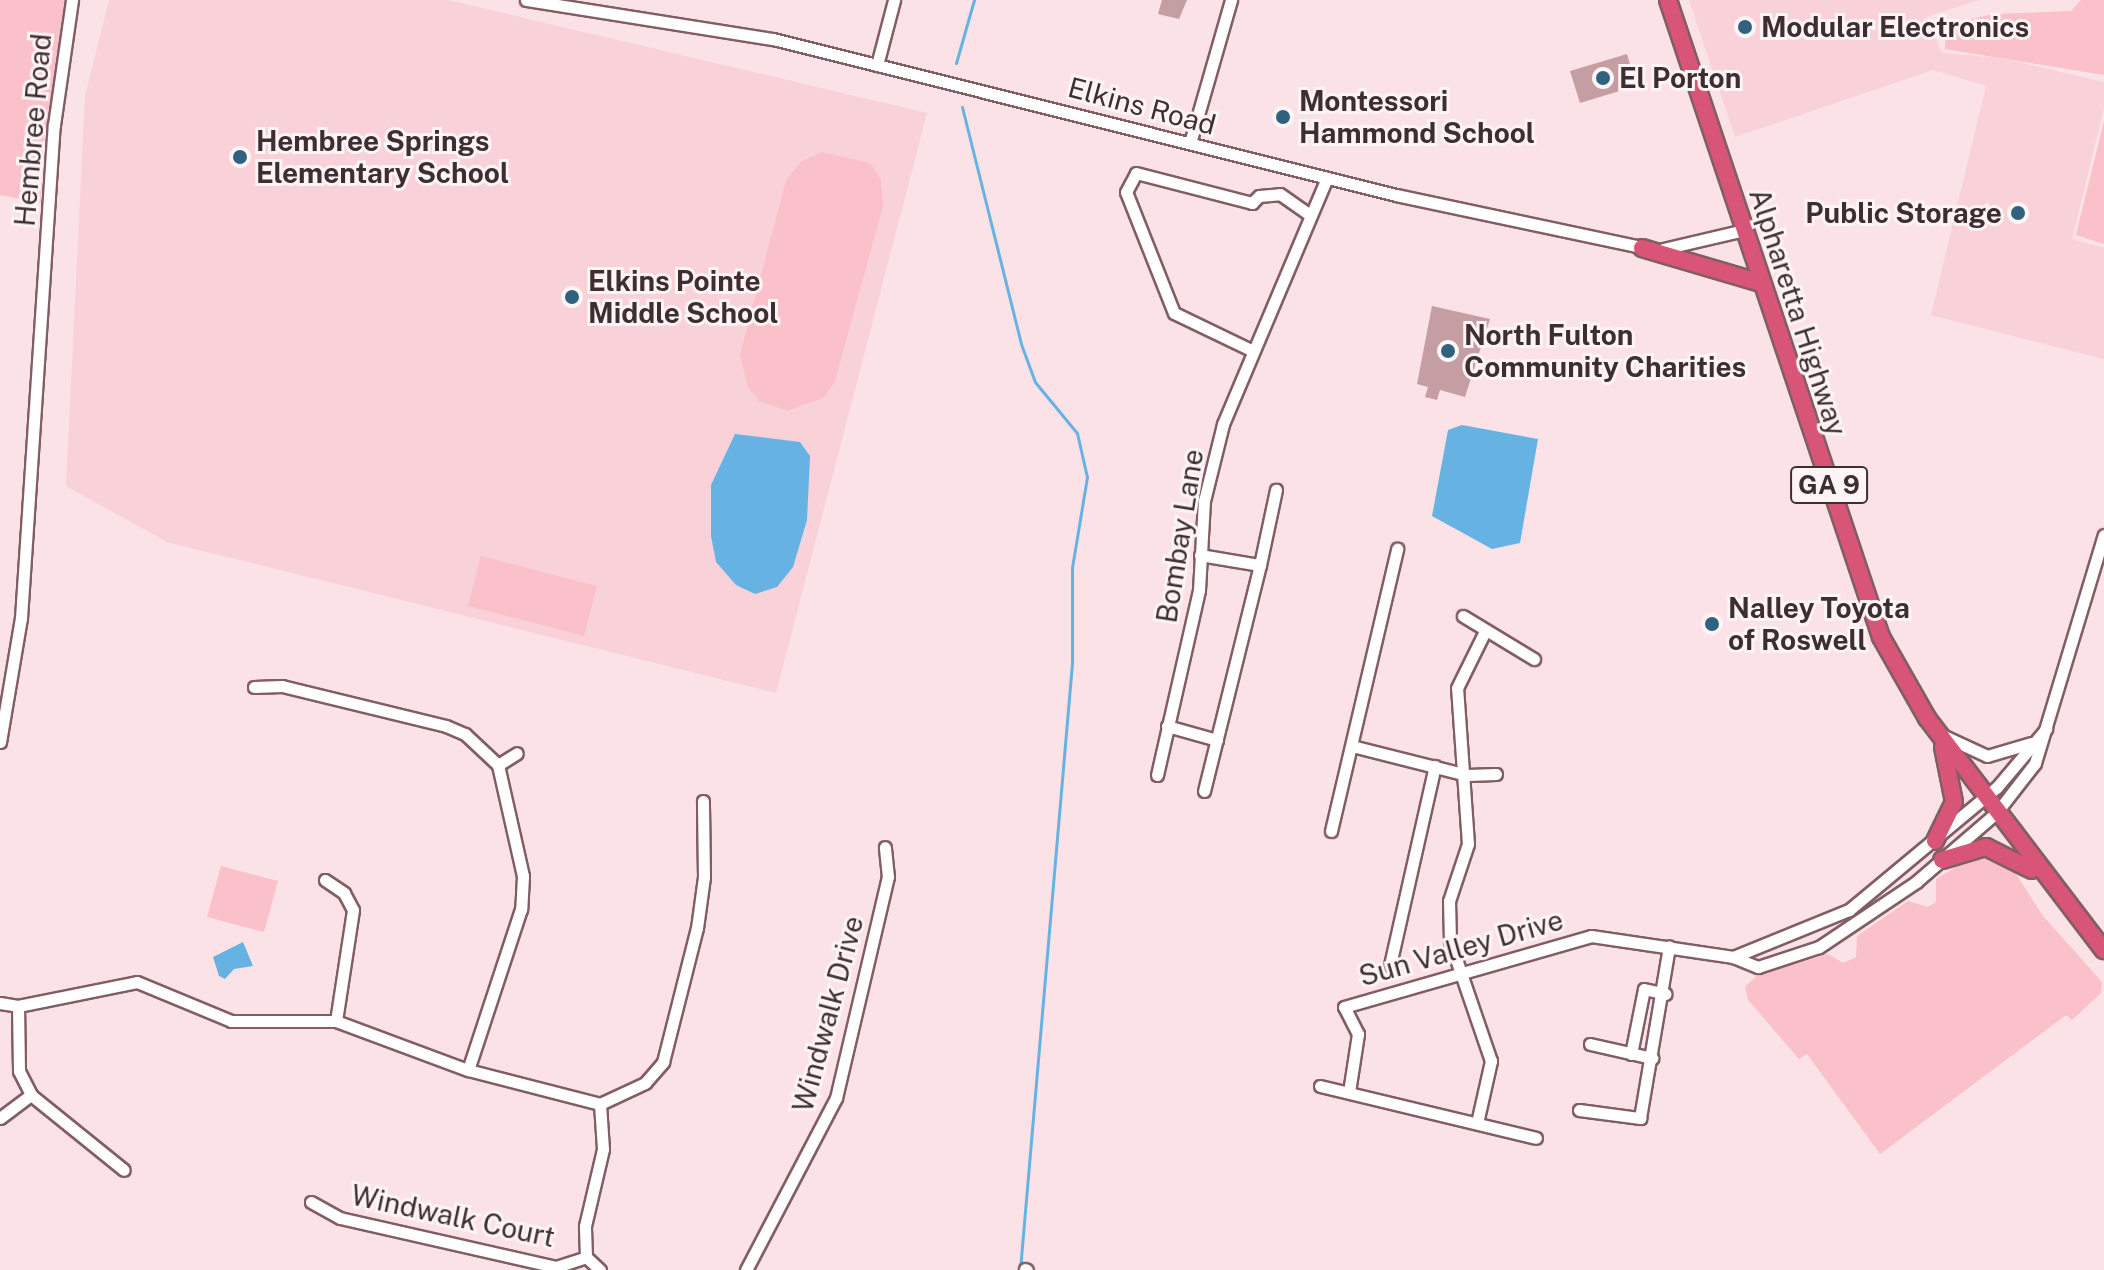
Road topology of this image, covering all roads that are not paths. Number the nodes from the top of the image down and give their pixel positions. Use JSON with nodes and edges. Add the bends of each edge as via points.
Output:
{"nodes":[{"id":1,"x":72,"y":0,"type":"edge"},
{"id":2,"x":526,"y":0,"type":"edge"},
{"id":3,"x":894,"y":0,"type":"edge"},
{"id":4,"x":1231,"y":0,"type":"edge"},
{"id":5,"x":1668,"y":0,"type":"edge"},
{"id":6,"x":877,"y":65,"type":"junction"},
{"id":7,"x":1190,"y":143,"type":"junction"},
{"id":8,"x":1327,"y":178,"type":"junction"},
{"id":9,"x":1310,"y":215,"type":"junction"},
{"id":10,"x":1744,"y":230,"type":"junction"},
{"id":11,"x":1642,"y":248,"type":"junction"},
{"id":12,"x":1761,"y":283,"type":"junction"},
{"id":13,"x":1251,"y":350,"type":"junction"},
{"id":14,"x":1276,"y":490,"type":"dead end"},
{"id":15,"x":2104,"y":535,"type":"edge"},
{"id":16,"x":1397,"y":549,"type":"dead end"},
{"id":17,"x":1200,"y":555,"type":"junction"},
{"id":18,"x":1260,"y":565,"type":"junction"},
{"id":19,"x":1463,"y":616,"type":"dead end"},
{"id":20,"x":1485,"y":631,"type":"junction"},
{"id":21,"x":1534,"y":659,"type":"dead end"},
{"id":22,"x":254,"y":687,"type":"dead end"},
{"id":23,"x":1167,"y":726,"type":"junction"},
{"id":24,"x":2046,"y":729,"type":"junction"},
{"id":25,"x":1939,"y":734,"type":"junction"},
{"id":26,"x":1217,"y":740,"type":"junction"},
{"id":27,"x":0,"y":742,"type":"edge"},
{"id":28,"x":2032,"y":742,"type":"junction"},
{"id":29,"x":1352,"y":746,"type":"junction"},
{"id":30,"x":517,"y":753,"type":"dead end"},
{"id":31,"x":498,"y":765,"type":"junction"},
{"id":32,"x":1435,"y":766,"type":"junction"},
{"id":33,"x":1496,"y":774,"type":"dead end"},
{"id":34,"x":1157,"y":775,"type":"dead end"},
{"id":35,"x":1467,"y":775,"type":"junction"},
{"id":36,"x":1204,"y":791,"type":"dead end"},
{"id":37,"x":1986,"y":797,"type":"junction"},
{"id":38,"x":703,"y":801,"type":"dead end"},
{"id":39,"x":1997,"y":812,"type":"junction"},
{"id":40,"x":1331,"y":831,"type":"dead end"},
{"id":41,"x":1935,"y":841,"type":"junction"},
{"id":42,"x":885,"y":847,"type":"dead end"},
{"id":43,"x":1942,"y":860,"type":"junction"},
{"id":44,"x":325,"y":880,"type":"dead end"},
{"id":45,"x":2054,"y":890,"type":"junction"},
{"id":46,"x":1669,"y":946,"type":"junction"},
{"id":47,"x":2104,"y":950,"type":"edge"},
{"id":48,"x":1733,"y":957,"type":"junction"},
{"id":49,"x":1390,"y":965,"type":"dead end"},
{"id":50,"x":1460,"y":977,"type":"junction"},
{"id":51,"x":1665,"y":994,"type":"junction"},
{"id":52,"x":0,"y":1003,"type":"edge"},
{"id":53,"x":18,"y":1006,"type":"junction"},
{"id":54,"x":336,"y":1021,"type":"junction"},
{"id":55,"x":1590,"y":1044,"type":"dead end"},
{"id":56,"x":1631,"y":1054,"type":"junction"},
{"id":57,"x":1652,"y":1058,"type":"junction"},
{"id":58,"x":468,"y":1070,"type":"junction"},
{"id":59,"x":1320,"y":1086,"type":"dead end"},
{"id":60,"x":1349,"y":1092,"type":"junction"},
{"id":61,"x":31,"y":1095,"type":"junction"},
{"id":62,"x":600,"y":1104,"type":"junction"},
{"id":63,"x":1579,"y":1110,"type":"dead end"},
{"id":64,"x":0,"y":1118,"type":"edge"},
{"id":65,"x":1477,"y":1123,"type":"junction"},
{"id":66,"x":1536,"y":1138,"type":"dead end"},
{"id":67,"x":124,"y":1170,"type":"dead end"},
{"id":68,"x":311,"y":1202,"type":"dead end"},
{"id":69,"x":586,"y":1257,"type":"junction"},
{"id":70,"x":600,"y":1270,"type":"edge"},
{"id":71,"x":746,"y":1270,"type":"edge"}],
"edges":[{"from":1,"to":27,"type":"street","name":"Hembree Road","via":[[54,125],[20,631]]},
{"from":2,"to":6,"type":"street","name":"Elkins Road","via":[[698,24]]},
{"from":3,"to":6,"type":"street"},
{"from":4,"to":7,"type":"street"},
{"from":5,"to":10,"type":"highway","name":"Alpharetta Highway","number":"GA 9"},
{"from":6,"to":7,"type":"street","name":"Elkins Road"},
{"from":7,"to":8,"type":"street","name":"Elkins Road"},
{"from":8,"to":9,"type":"street","name":"Bombay Lane"},
{"from":8,"to":11,"type":"street","name":"Elkins Road"},
{"from":9,"to":13,"type":"street","name":"Bombay Lane"},
{"from":9,"to":13,"type":"street","via":[[1280,194],[1252,203],[1136,173],[1126,192],[1174,313]]},
{"from":10,"to":11,"type":"street","name":"Elkins Road","via":[[1684,249]]},
{"from":10,"to":12,"type":"highway","name":"Alpharetta Highway","number":"GA 9"},
{"from":11,"to":12,"type":"highway"},
{"from":12,"to":25,"type":"highway","name":"Alpharetta Highway","number":"GA 9","via":[[1872,614],[1902,681]]},
{"from":13,"to":17,"type":"street","name":"Bombay Lane","via":[[1204,501]]},
{"from":14,"to":18,"type":"street"},
{"from":15,"to":24,"type":"street","name":"Sun Valley Drive"},
{"from":16,"to":29,"type":"street"},
{"from":17,"to":18,"type":"street"},
{"from":17,"to":23,"type":"street","name":"Bombay Lane","via":[[1199,590]]},
{"from":18,"to":26,"type":"street"},
{"from":19,"to":20,"type":"street"},
{"from":20,"to":21,"type":"street"},
{"from":20,"to":35,"type":"street","via":[[1457,688]]},
{"from":22,"to":31,"type":"street","via":[[282,686],[446,726],[472,739]]},
{"from":23,"to":26,"type":"street"},
{"from":23,"to":34,"type":"street","name":"Bombay Lane"},
{"from":24,"to":28,"type":"street"},
{"from":24,"to":39,"type":"street","name":"Sun Valley Drive","via":[[2035,763]]},
{"from":25,"to":28,"type":"street","via":[[1987,756]]},
{"from":25,"to":37,"type":"highway","name":"Alpharetta Highway","number":"GA 9"},
{"from":25,"to":41,"type":"highway","via":[[1954,793]]},
{"from":26,"to":36,"type":"street"},
{"from":28,"to":37,"type":"street"},
{"from":29,"to":32,"type":"street"},
{"from":29,"to":40,"type":"street"},
{"from":30,"to":31,"type":"street"},
{"from":31,"to":58,"type":"street","via":[[523,876],[521,909]]},
{"from":32,"to":35,"type":"street"},
{"from":32,"to":49,"type":"street"},
{"from":33,"to":35,"type":"street"},
{"from":35,"to":50,"type":"street","via":[[1468,844],[1449,901],[1450,941]]},
{"from":37,"to":39,"type":"highway","name":"Alpharetta Highway","number":"GA 9"},
{"from":37,"to":41,"type":"street"},
{"from":38,"to":62,"type":"street","via":[[704,877],[697,928],[663,1062],[645,1083]]},
{"from":39,"to":43,"type":"street","name":"Sun Valley Drive"},
{"from":39,"to":45,"type":"highway","name":"Alpharetta Highway","number":"GA 9"},
{"from":41,"to":48,"type":"street","via":[[1849,910]]},
{"from":42,"to":71,"type":"street","name":"Windwalk Drive","via":[[888,877],[836,1098]]},
{"from":43,"to":45,"type":"highway","via":[[1973,848],[1995,848]]},
{"from":43,"to":48,"type":"street","name":"Sun Valley Drive","via":[[1819,947],[1758,967]]},
{"from":44,"to":54,"type":"street","via":[[344,893],[353,910]]},
{"from":45,"to":47,"type":"highway","name":"Alpharetta Highway","number":"GA 9"},
{"from":46,"to":48,"type":"street","name":"Sun Valley Drive"},
{"from":46,"to":50,"type":"street","name":"Sun Valley Drive","via":[[1591,936],[1563,940]]},
{"from":46,"to":51,"type":"street"},
{"from":50,"to":60,"type":"street","name":"Sun Valley Drive","via":[[1344,1007],[1358,1034]]},
{"from":50,"to":65,"type":"street","via":[[1491,1061]]},
{"from":51,"to":56,"type":"street","via":[[1644,989]]},
{"from":51,"to":57,"type":"street"},
{"from":52,"to":53,"type":"street"},
{"from":53,"to":54,"type":"street","via":[[137,982],[231,1021]]},
{"from":53,"to":61,"type":"street","via":[[19,1071]]},
{"from":54,"to":58,"type":"street"},
{"from":55,"to":56,"type":"street"},
{"from":56,"to":57,"type":"street"},
{"from":57,"to":63,"type":"street","via":[[1640,1118]]},
{"from":58,"to":62,"type":"street"},
{"from":59,"to":60,"type":"street"},
{"from":60,"to":65,"type":"street"},
{"from":61,"to":64,"type":"street"},
{"from":61,"to":67,"type":"street"},
{"from":62,"to":69,"type":"street","via":[[603,1149],[585,1226]]},
{"from":65,"to":66,"type":"street"},
{"from":68,"to":69,"type":"street","name":"Windwalk Court","via":[[340,1218],[556,1267]]},
{"from":69,"to":70,"type":"street"}]}
